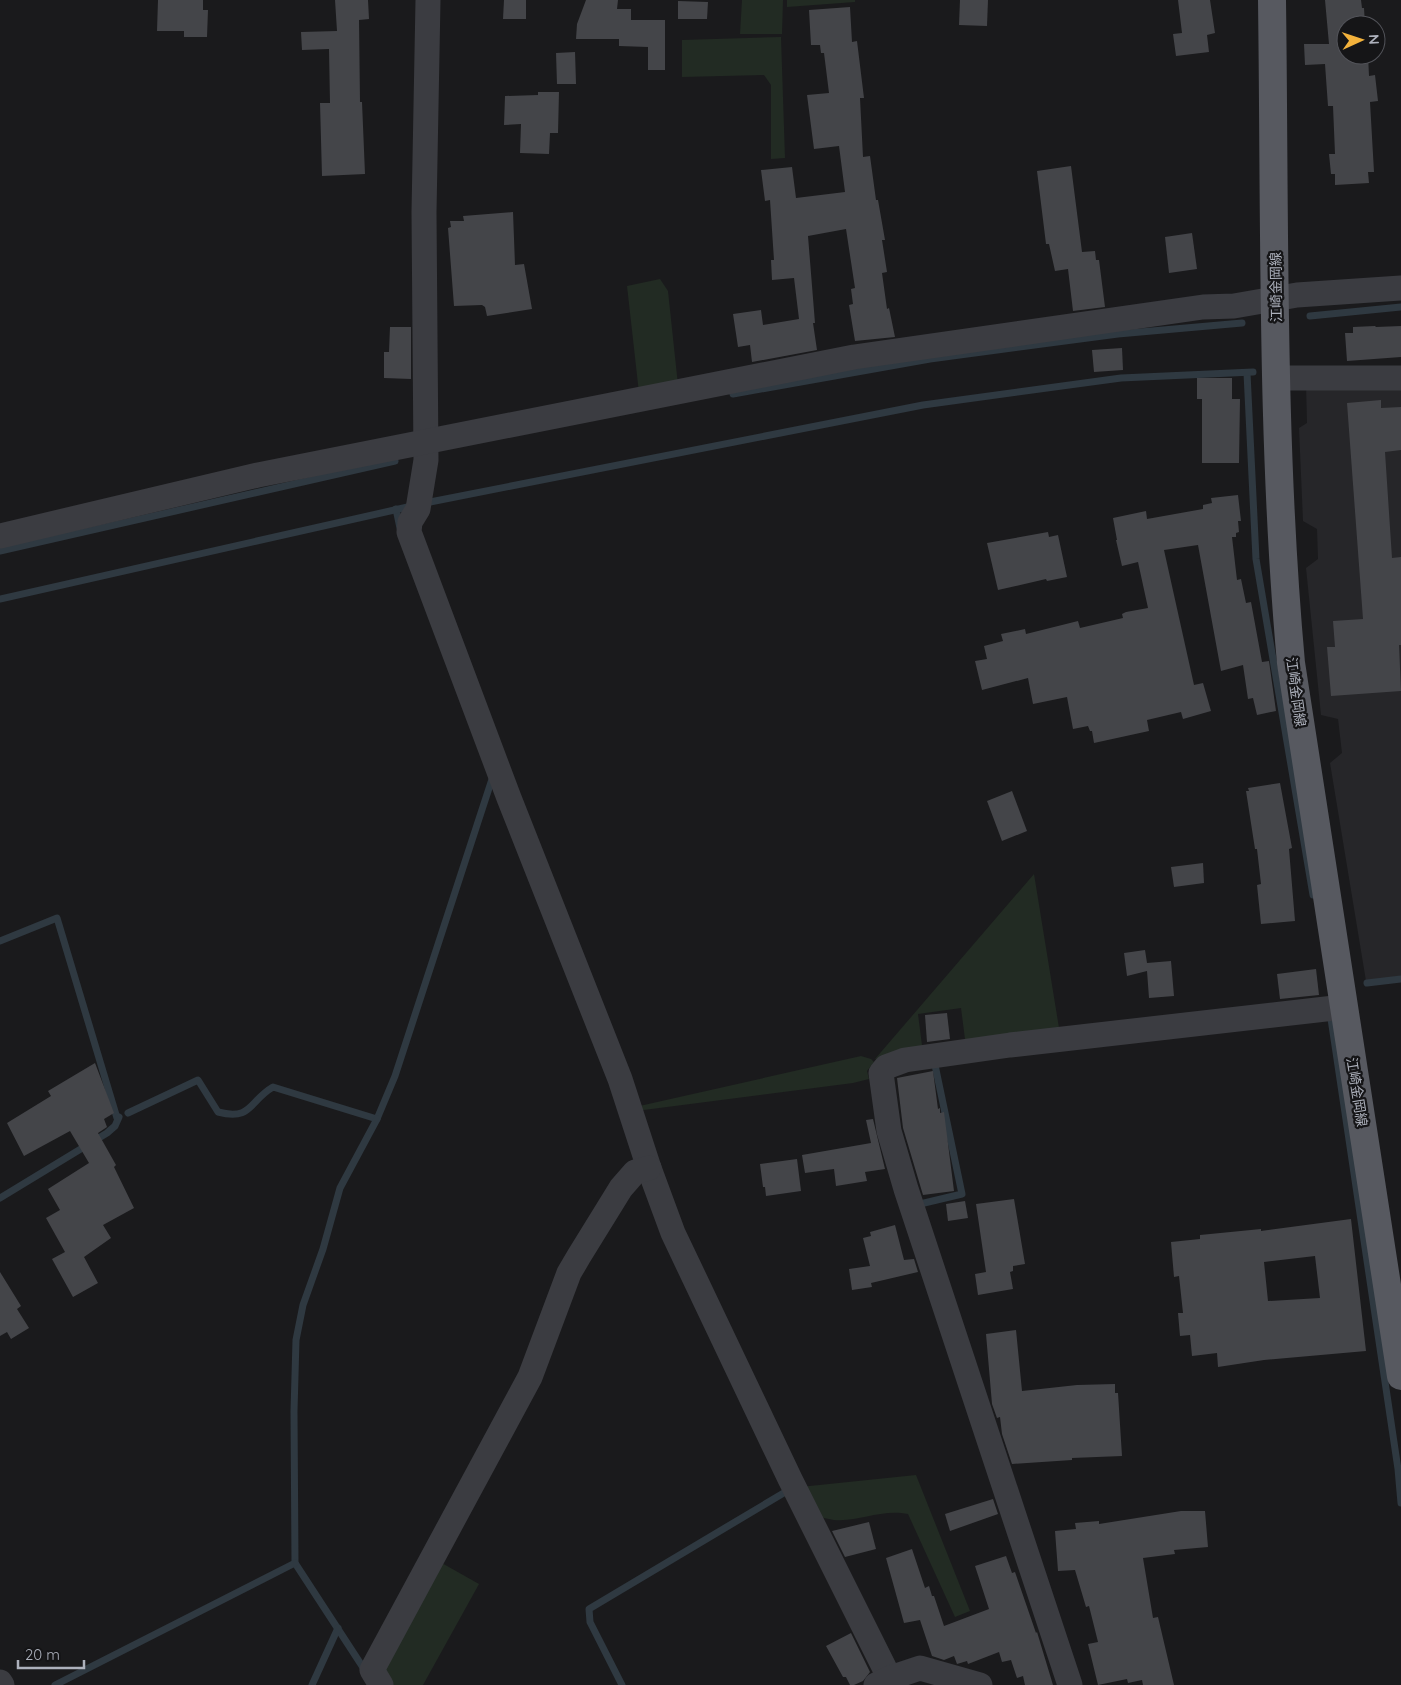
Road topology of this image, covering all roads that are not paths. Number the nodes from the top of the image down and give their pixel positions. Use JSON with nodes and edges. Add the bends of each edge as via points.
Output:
{"nodes":[{"id":1,"x":428,"y":0,"type":"edge"},
{"id":2,"x":1272,"y":0,"type":"edge"},
{"id":3,"x":1401,"y":288,"type":"edge"},
{"id":4,"x":1276,"y":298,"type":"junction"},
{"id":5,"x":1277,"y":378,"type":"junction"},
{"id":6,"x":1401,"y":378,"type":"edge"},
{"id":7,"x":427,"y":442,"type":"junction"},
{"id":8,"x":0,"y":536,"type":"edge"},
{"id":9,"x":1335,"y":1008,"type":"junction"},
{"id":10,"x":642,"y":1169,"type":"junction"},
{"id":11,"x":1401,"y":1376,"type":"edge"},
{"id":12,"x":885,"y":1682,"type":"edge"},
{"id":13,"x":381,"y":1685,"type":"edge"},
{"id":14,"x":980,"y":1685,"type":"edge"},
{"id":15,"x":1070,"y":1685,"type":"edge"}],
"edges":[{"from":1,"to":7,"type":"street","via":[[424,212]]},
{"from":2,"to":4,"type":"main road","name":"江崎金岡線"},
{"from":3,"to":4,"type":"street"},
{"from":4,"to":5,"type":"main road","name":"江崎金岡線"},
{"from":4,"to":7,"type":"street","via":[[854,357]]},
{"from":5,"to":6,"type":"street"},
{"from":5,"to":9,"type":"main road","name":"江崎金岡線","via":[[1283,573],[1291,663]]},
{"from":7,"to":8,"type":"street","via":[[258,475]]},
{"from":7,"to":10,"type":"street","via":[[418,505],[410,522],[410,532],[509,798],[620,1079]]},
{"from":9,"to":11,"type":"main road","name":"江崎金岡線"},
{"from":9,"to":15,"type":"street","via":[[1010,1044],[905,1060],[886,1067],[881,1073],[889,1131],[906,1189]]},
{"from":10,"to":12,"type":"street"},
{"from":10,"to":13,"type":"street","via":[[620,1188],[569,1273],[530,1377],[372,1670]]},
{"from":12,"to":14,"type":"street","via":[[920,1668]]}]}
